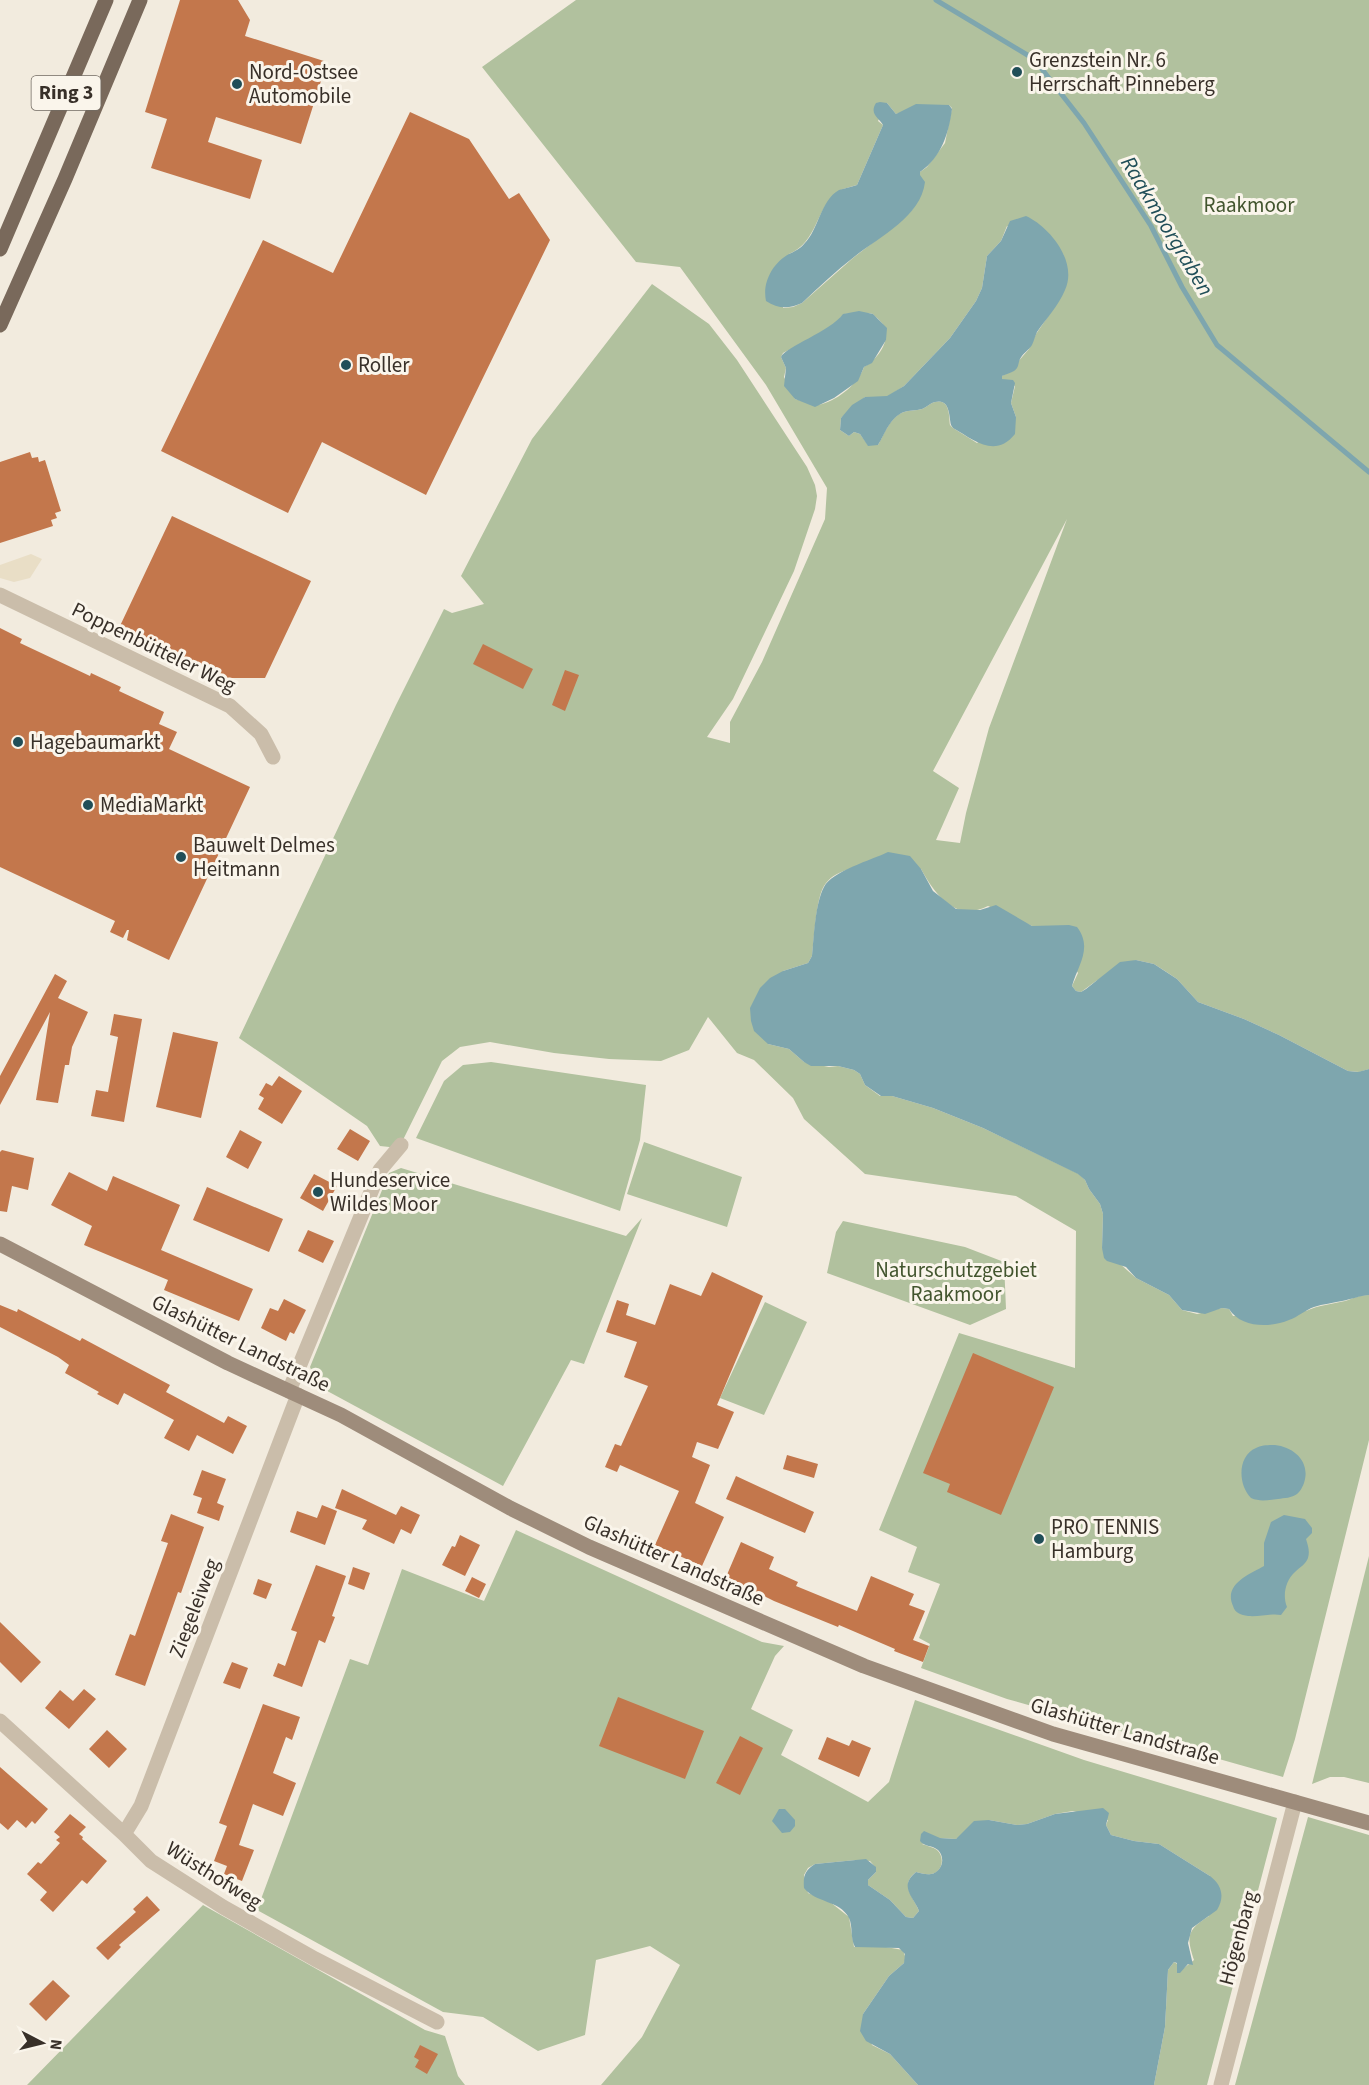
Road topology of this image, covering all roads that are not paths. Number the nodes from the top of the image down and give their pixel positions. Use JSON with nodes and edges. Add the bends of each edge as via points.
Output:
{"nodes":[{"id":1,"x":106,"y":0,"type":"edge"},
{"id":2,"x":140,"y":0,"type":"edge"},
{"id":3,"x":0,"y":249,"type":"edge"},
{"id":4,"x":0,"y":325,"type":"edge"},
{"id":5,"x":0,"y":595,"type":"edge"},
{"id":6,"x":273,"y":757,"type":"dead end"},
{"id":7,"x":401,"y":1145,"type":"dead end"},
{"id":8,"x":0,"y":1244,"type":"edge"},
{"id":9,"x":294,"y":1393,"type":"junction"},
{"id":10,"x":0,"y":1721,"type":"edge"},
{"id":11,"x":1295,"y":1802,"type":"junction"},
{"id":12,"x":1369,"y":1823,"type":"edge"},
{"id":13,"x":124,"y":1834,"type":"junction"},
{"id":14,"x":437,"y":2022,"type":"dead end"},
{"id":15,"x":1221,"y":2085,"type":"edge"}],
"edges":[{"from":1,"to":3,"type":"main road","number":"Ring 3"},
{"from":2,"to":4,"type":"main road","number":"Ring 3"},
{"from":5,"to":6,"type":"street","name":"Poppenbütteler Weg","via":[[230,706],[261,734]]},
{"from":7,"to":9,"type":"street","name":"Ziegeleiweg","via":[[380,1170]]},
{"from":8,"to":9,"type":"street","name":"Glashütter Landstraße","via":[[228,1363]]},
{"from":9,"to":11,"type":"street","name":"Glashütter Landstraße","via":[[560,1532],[864,1666],[1053,1734]]},
{"from":9,"to":13,"type":"street","name":"Ziegeleiweg","via":[[141,1806]]},
{"from":10,"to":13,"type":"street","name":"Wüsthofweg"},
{"from":11,"to":12,"type":"street","name":"Glashütter Landstraße"},
{"from":11,"to":15,"type":"street","name":"Högenbarg"},
{"from":13,"to":14,"type":"street","name":"Wüsthofweg","via":[[151,1862],[223,1907]]}]}
